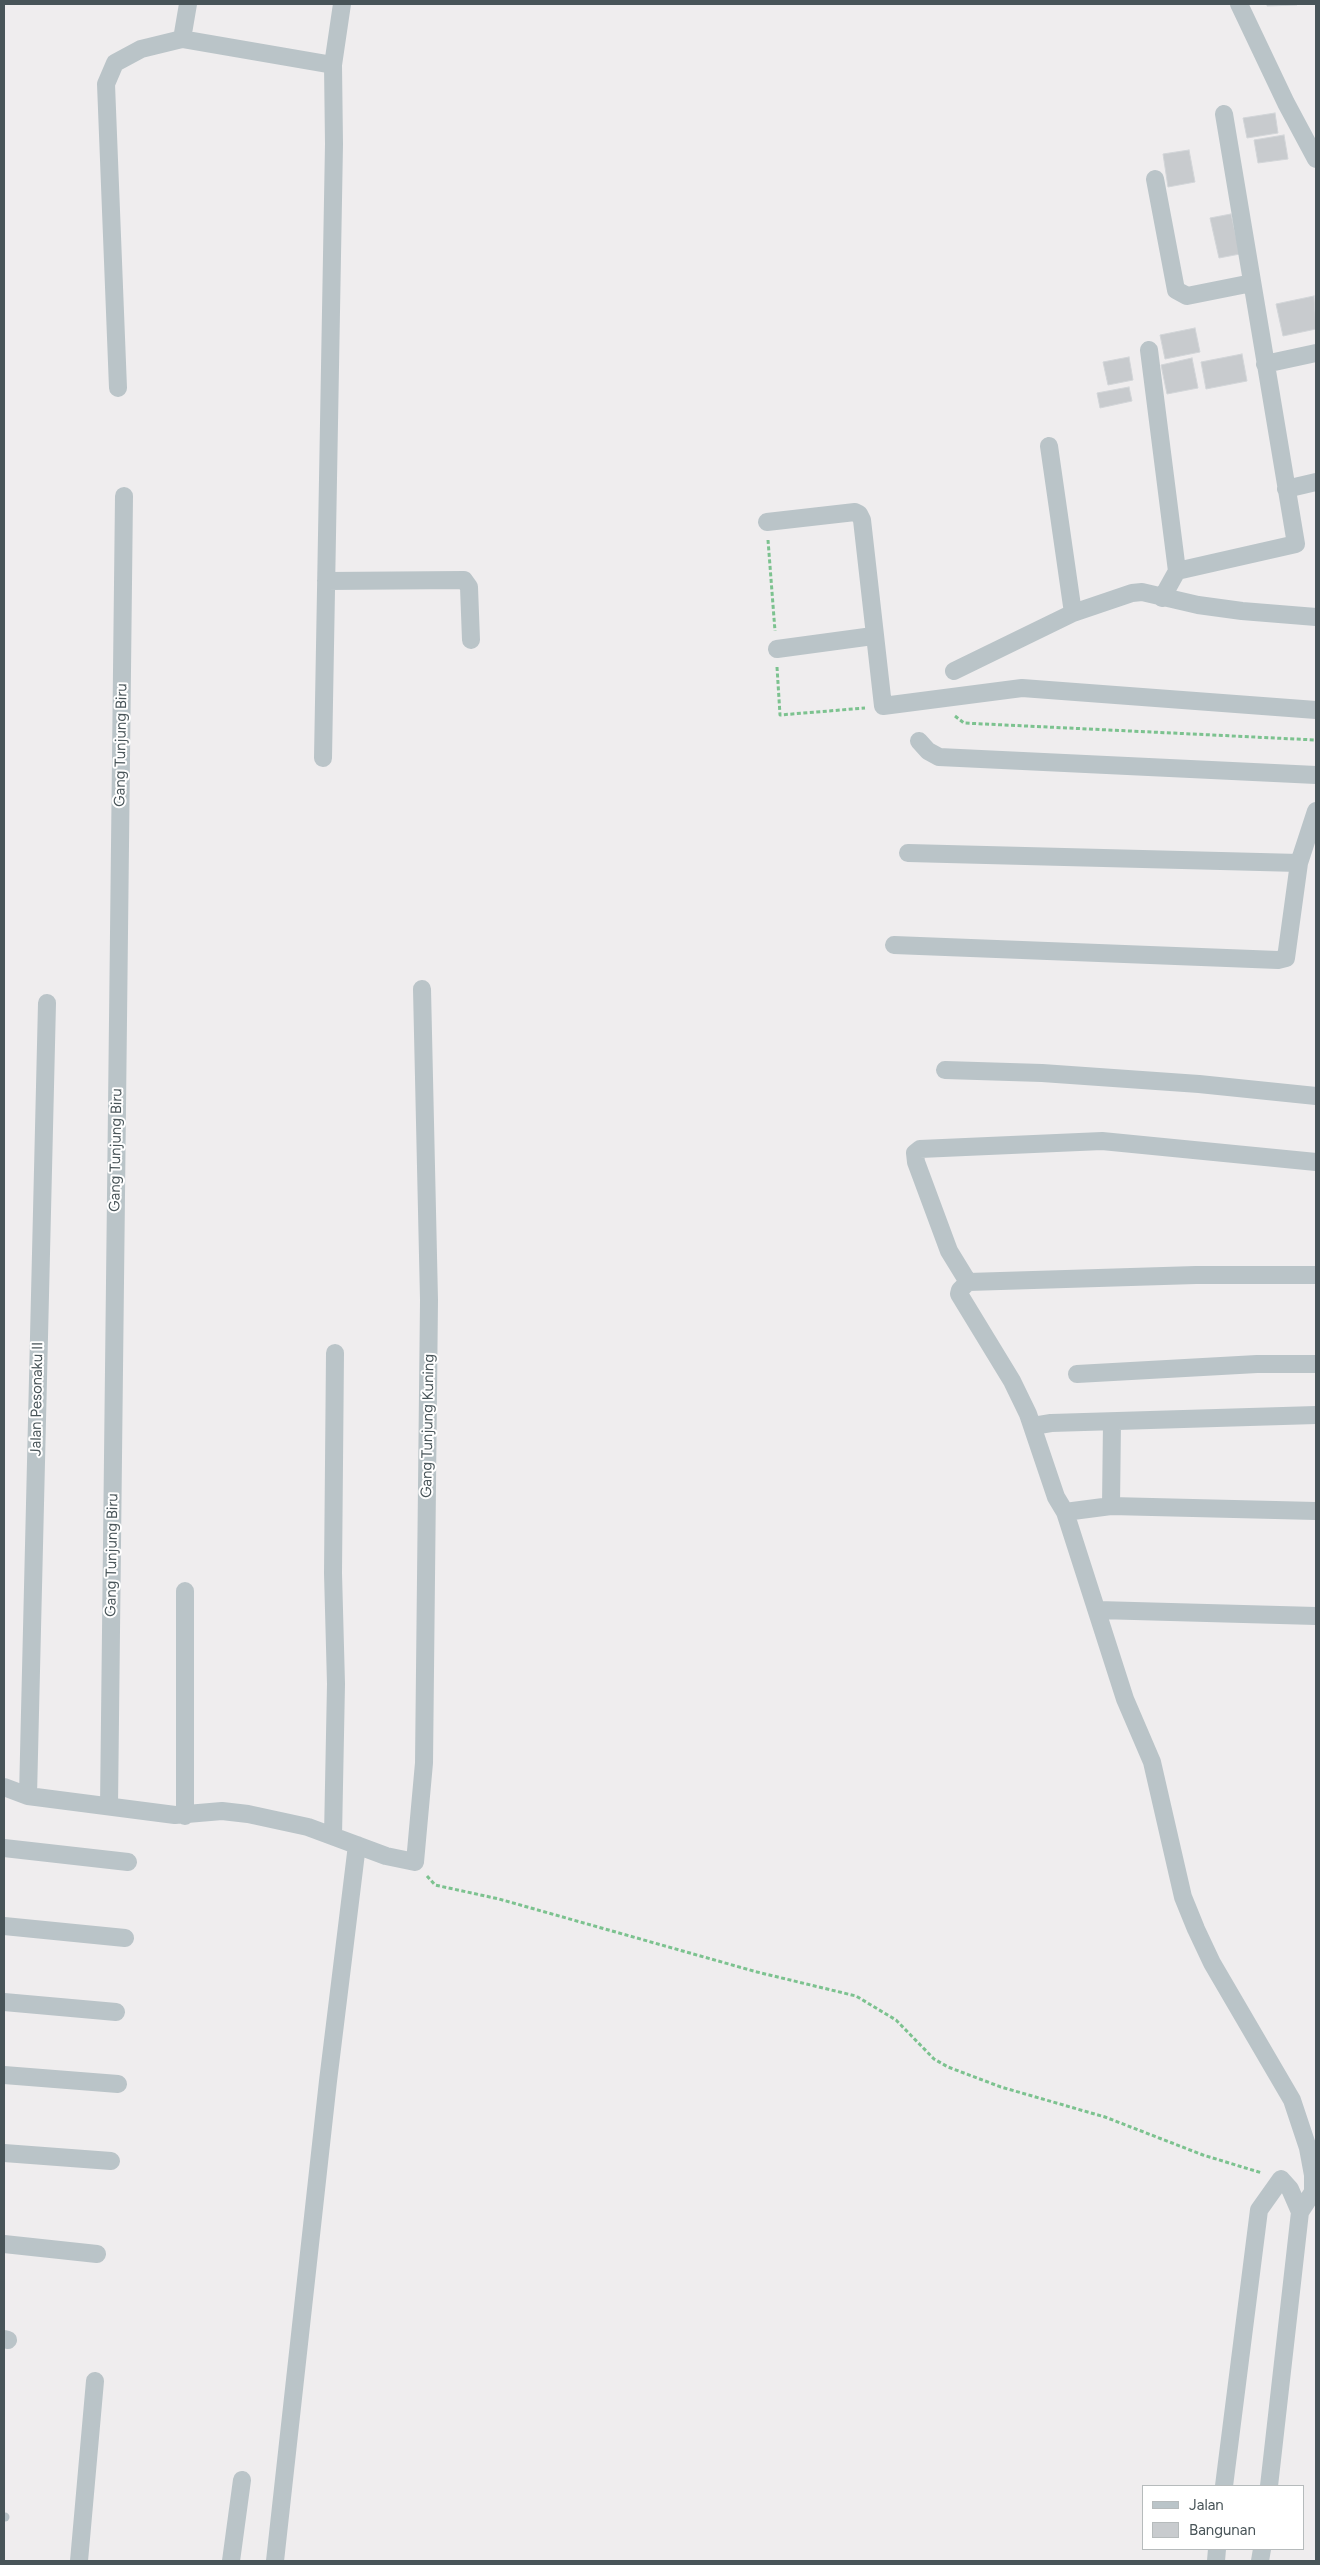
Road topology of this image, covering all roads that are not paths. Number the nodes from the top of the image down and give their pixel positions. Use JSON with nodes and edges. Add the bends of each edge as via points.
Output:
{"nodes":[{"id":1,"x":188,"y":4,"type":"edge"},
{"id":2,"x":342,"y":4,"type":"edge"},
{"id":3,"x":1240,"y":4,"type":"edge"},
{"id":4,"x":182,"y":38,"type":"junction"},
{"id":5,"x":333,"y":65,"type":"junction"},
{"id":6,"x":1224,"y":114,"type":"dead end"},
{"id":7,"x":1316,"y":159,"type":"edge"},
{"id":8,"x":1155,"y":180,"type":"dead end"},
{"id":9,"x":1252,"y":283,"type":"junction"},
{"id":10,"x":1149,"y":350,"type":"dead end"},
{"id":11,"x":1316,"y":353,"type":"edge"},
{"id":12,"x":1265,"y":364,"type":"junction"},
{"id":13,"x":118,"y":388,"type":"dead end"},
{"id":14,"x":1049,"y":446,"type":"dead end"},
{"id":15,"x":1316,"y":482,"type":"edge"},
{"id":16,"x":1286,"y":489,"type":"junction"},
{"id":17,"x":124,"y":496,"type":"dead end"},
{"id":18,"x":767,"y":522,"type":"dead end"},
{"id":19,"x":1177,"y":571,"type":"junction"},
{"id":20,"x":326,"y":581,"type":"junction"},
{"id":21,"x":1162,"y":598,"type":"junction"},
{"id":22,"x":1073,"y":613,"type":"junction"},
{"id":23,"x":1316,"y":617,"type":"edge"},
{"id":24,"x":873,"y":636,"type":"junction"},
{"id":25,"x":471,"y":640,"type":"dead end"},
{"id":26,"x":777,"y":650,"type":"dead end"},
{"id":27,"x":954,"y":671,"type":"dead end"},
{"id":28,"x":1316,"y":710,"type":"edge"},
{"id":29,"x":919,"y":741,"type":"dead end"},
{"id":30,"x":323,"y":758,"type":"dead end"},
{"id":31,"x":1316,"y":775,"type":"edge"},
{"id":32,"x":1316,"y":811,"type":"edge"},
{"id":33,"x":908,"y":853,"type":"dead end"},
{"id":34,"x":1299,"y":863,"type":"junction"},
{"id":35,"x":894,"y":945,"type":"dead end"},
{"id":36,"x":422,"y":989,"type":"dead end"},
{"id":37,"x":47,"y":1002,"type":"dead end"},
{"id":38,"x":945,"y":1070,"type":"dead end"},
{"id":39,"x":1316,"y":1096,"type":"edge"},
{"id":40,"x":1316,"y":1162,"type":"edge"},
{"id":41,"x":1316,"y":1275,"type":"edge"},
{"id":42,"x":968,"y":1282,"type":"junction"},
{"id":43,"x":335,"y":1352,"type":"dead end"},
{"id":44,"x":1316,"y":1364,"type":"edge"},
{"id":45,"x":1077,"y":1374,"type":"dead end"},
{"id":46,"x":1316,"y":1415,"type":"edge"},
{"id":47,"x":1112,"y":1422,"type":"junction"},
{"id":48,"x":1032,"y":1426,"type":"junction"},
{"id":49,"x":1111,"y":1506,"type":"junction"},
{"id":50,"x":1065,"y":1512,"type":"junction"},
{"id":51,"x":1316,"y":1512,"type":"edge"},
{"id":52,"x":184,"y":1590,"type":"dead end"},
{"id":53,"x":1098,"y":1610,"type":"junction"},
{"id":54,"x":1316,"y":1616,"type":"edge"},
{"id":55,"x":4,"y":1787,"type":"edge"},
{"id":56,"x":28,"y":1796,"type":"junction"},
{"id":57,"x":109,"y":1805,"type":"junction"},
{"id":58,"x":185,"y":1816,"type":"junction"},
{"id":59,"x":333,"y":1836,"type":"junction"},
{"id":60,"x":357,"y":1845,"type":"junction"},
{"id":61,"x":4,"y":1848,"type":"edge"},
{"id":62,"x":128,"y":1862,"type":"dead end"},
{"id":63,"x":4,"y":1926,"type":"edge"},
{"id":64,"x":125,"y":1938,"type":"dead end"},
{"id":65,"x":4,"y":2002,"type":"edge"},
{"id":66,"x":116,"y":2012,"type":"dead end"},
{"id":67,"x":4,"y":2075,"type":"edge"},
{"id":68,"x":118,"y":2084,"type":"dead end"},
{"id":69,"x":4,"y":2153,"type":"edge"},
{"id":70,"x":111,"y":2161,"type":"dead end"},
{"id":71,"x":1305,"y":2205,"type":"junction"},
{"id":72,"x":4,"y":2244,"type":"edge"},
{"id":73,"x":97,"y":2254,"type":"dead end"},
{"id":74,"x":95,"y":2381,"type":"dead end"},
{"id":75,"x":242,"y":2480,"type":"dead end"},
{"id":76,"x":1224,"y":2485,"type":"edge"},
{"id":77,"x":1269,"y":2485,"type":"edge"},
{"id":78,"x":79,"y":2561,"type":"edge"},
{"id":79,"x":231,"y":2561,"type":"edge"},
{"id":80,"x":275,"y":2561,"type":"edge"}],
"edges":[{"from":1,"to":4,"type":"street"},
{"from":2,"to":5,"type":"street"},
{"from":3,"to":7,"type":"street"},
{"from":4,"to":5,"type":"street"},
{"from":4,"to":13,"type":"street","via":[[141,49],[115,63],[106,84]]},
{"from":5,"to":20,"type":"street"},
{"from":6,"to":9,"type":"street"},
{"from":8,"to":9,"type":"street","via":[[1176,290],[1187,296]]},
{"from":9,"to":12,"type":"street"},
{"from":10,"to":19,"type":"street"},
{"from":11,"to":12,"type":"street"},
{"from":12,"to":16,"type":"street"},
{"from":14,"to":22,"type":"street"},
{"from":15,"to":16,"type":"street"},
{"from":16,"to":19,"type":"street","via":[[1296,544]]},
{"from":17,"to":57,"type":"street","name":"Gang Tunjung Biru"},
{"from":18,"to":24,"type":"street","via":[[859,514]]},
{"from":19,"to":21,"type":"street"},
{"from":20,"to":25,"type":"street","via":[[464,580],[469,587]]},
{"from":20,"to":30,"type":"street"},
{"from":21,"to":22,"type":"street","via":[[1142,592],[1132,593]]},
{"from":21,"to":23,"type":"street","via":[[1242,611]]},
{"from":22,"to":27,"type":"street"},
{"from":24,"to":26,"type":"street"},
{"from":24,"to":28,"type":"street","via":[[883,706],[1022,688]]},
{"from":29,"to":31,"type":"street","via":[[939,757]]},
{"from":32,"to":34,"type":"street"},
{"from":33,"to":34,"type":"street"},
{"from":34,"to":35,"type":"street","via":[[1288,949],[1286,958],[1278,960]]},
{"from":36,"to":60,"type":"street","name":"Gang Tunjung Kuning","via":[[430,1300],[424,1762],[415,1862]]},
{"from":37,"to":56,"type":"street","name":"Jalan Pesonaku II"},
{"from":38,"to":39,"type":"street","via":[[1179,1082]]},
{"from":40,"to":42,"type":"street","via":[[1102,1141],[920,1149],[915,1153],[916,1162],[949,1251]]},
{"from":41,"to":42,"type":"street"},
{"from":42,"to":48,"type":"street","via":[[959,1294],[1012,1381]]},
{"from":43,"to":59,"type":"street"},
{"from":44,"to":45,"type":"street"},
{"from":46,"to":47,"type":"street"},
{"from":47,"to":48,"type":"street"},
{"from":47,"to":49,"type":"street"},
{"from":48,"to":50,"type":"street","via":[[1056,1497]]},
{"from":49,"to":50,"type":"street"},
{"from":49,"to":51,"type":"street"},
{"from":50,"to":53,"type":"street"},
{"from":52,"to":58,"type":"street"},
{"from":53,"to":54,"type":"street"},
{"from":53,"to":71,"type":"street","via":[[1125,1699],[1152,1762],[1183,1897],[1212,1962],[1272,2063],[1301,2122],[1313,2175],[1313,2192]]},
{"from":55,"to":56,"type":"street"},
{"from":56,"to":57,"type":"street"},
{"from":57,"to":58,"type":"street"},
{"from":58,"to":59,"type":"street","via":[[222,1811],[248,1814]]},
{"from":59,"to":60,"type":"street"},
{"from":60,"to":80,"type":"street"},
{"from":61,"to":62,"type":"street"},
{"from":63,"to":64,"type":"street"},
{"from":65,"to":66,"type":"street"},
{"from":67,"to":68,"type":"street"},
{"from":69,"to":70,"type":"street"},
{"from":71,"to":76,"type":"street","via":[[1281,2179],[1259,2210]]},
{"from":71,"to":77,"type":"street"},
{"from":72,"to":73,"type":"street"},
{"from":74,"to":78,"type":"street"},
{"from":75,"to":79,"type":"street"}]}
